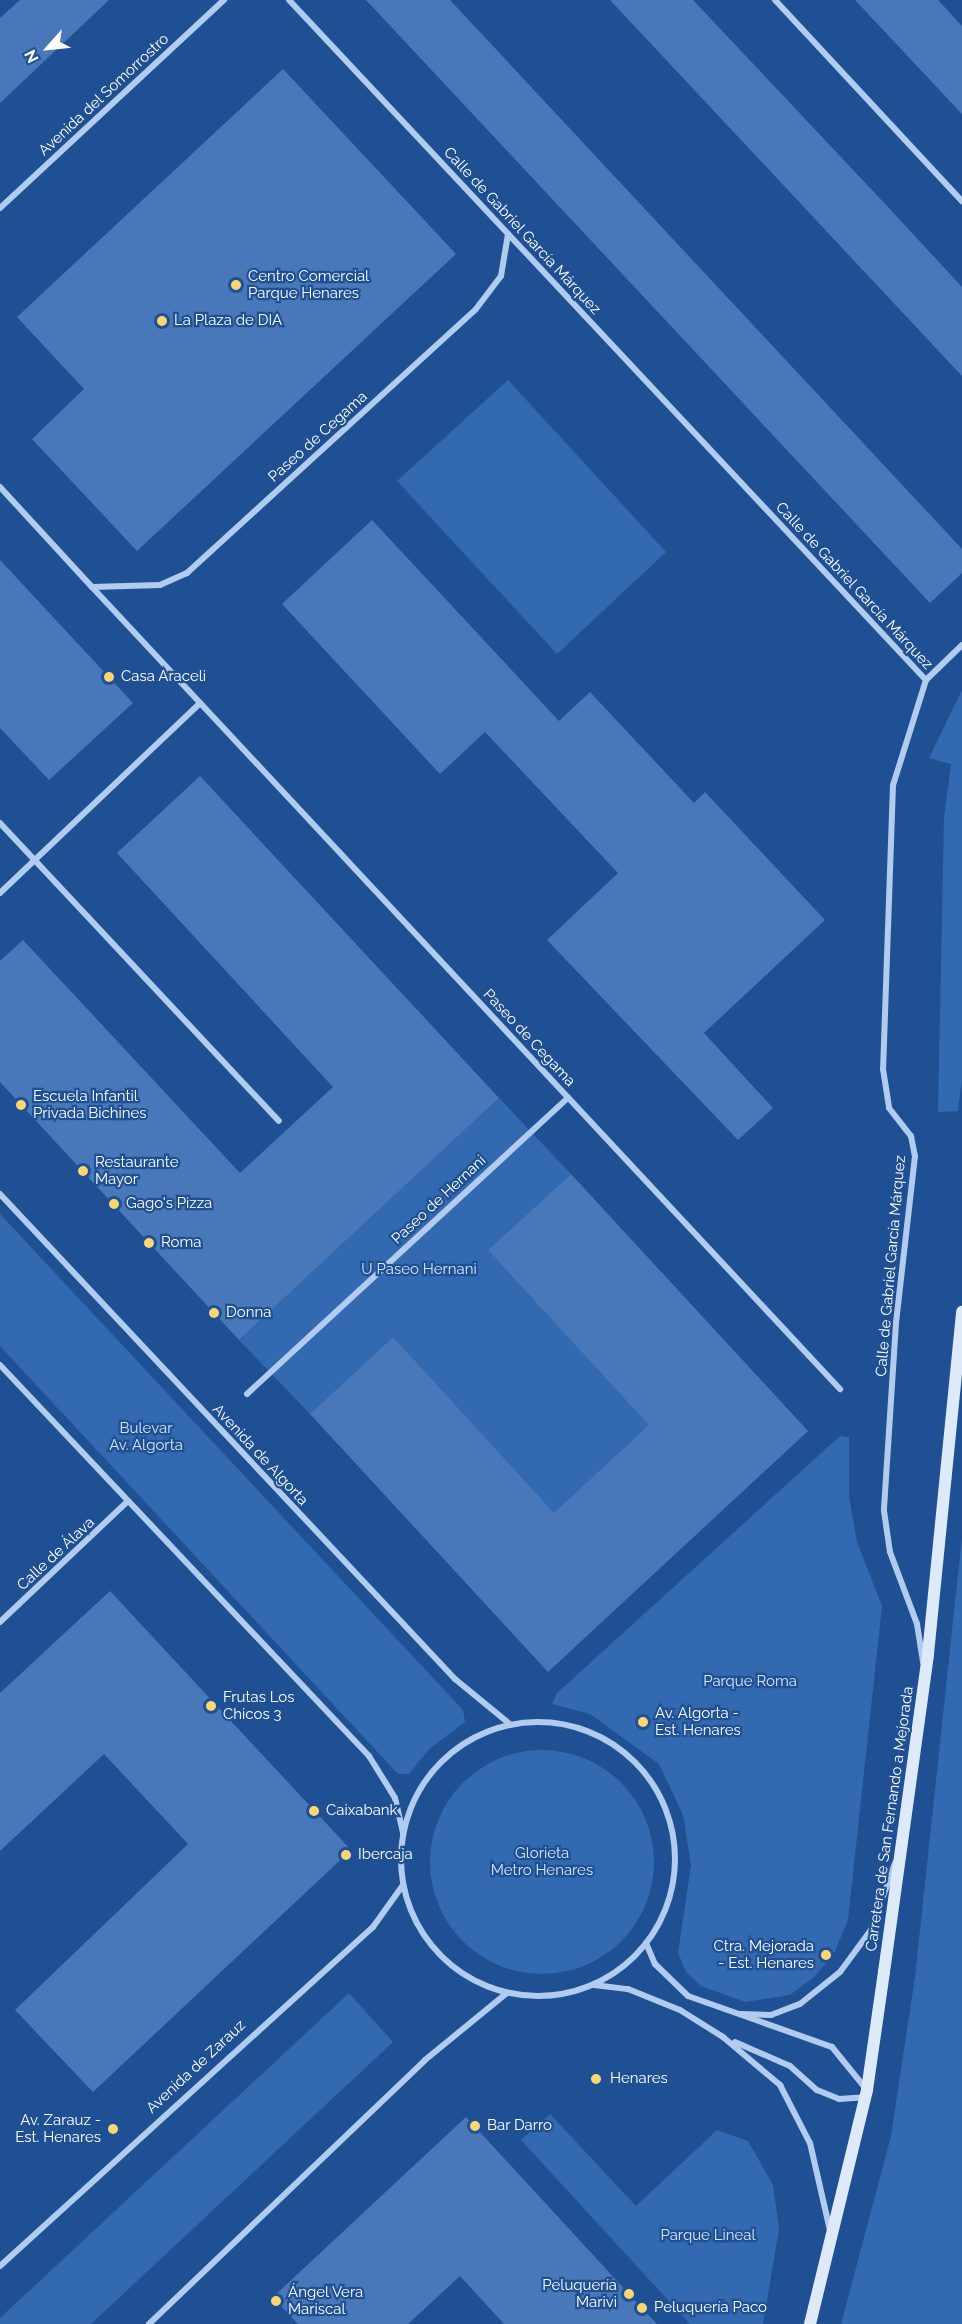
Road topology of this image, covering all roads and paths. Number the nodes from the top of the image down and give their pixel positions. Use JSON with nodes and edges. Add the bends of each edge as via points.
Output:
{"nodes":[{"id":1,"x":224,"y":0,"type":"edge"},
{"id":2,"x":289,"y":0,"type":"edge"},
{"id":3,"x":775,"y":0,"type":"edge"},
{"id":4,"x":962,"y":201,"type":"edge"},
{"id":5,"x":0,"y":208,"type":"edge"},
{"id":6,"x":508,"y":234,"type":"junction"},
{"id":7,"x":0,"y":487,"type":"edge"},
{"id":8,"x":92,"y":587,"type":"junction"},
{"id":9,"x":962,"y":645,"type":"edge"},
{"id":10,"x":926,"y":680,"type":"junction"},
{"id":11,"x":200,"y":703,"type":"junction"},
{"id":12,"x":0,"y":823,"type":"edge"},
{"id":13,"x":35,"y":860,"type":"junction"},
{"id":14,"x":0,"y":892,"type":"edge"},
{"id":15,"x":568,"y":1098,"type":"junction"},
{"id":16,"x":279,"y":1121,"type":"dead end"},
{"id":17,"x":0,"y":1194,"type":"edge"},
{"id":18,"x":962,"y":1312,"type":"edge"},
{"id":19,"x":0,"y":1365,"type":"edge"},
{"id":20,"x":840,"y":1389,"type":"dead end"},
{"id":21,"x":248,"y":1394,"type":"dead end"},
{"id":22,"x":127,"y":1502,"type":"junction"},
{"id":23,"x":0,"y":1622,"type":"edge"},
{"id":24,"x":925,"y":1679,"type":"junction"},
{"id":25,"x":511,"y":1725,"type":"junction"},
{"id":26,"x":403,"y":1835,"type":"junction"},
{"id":27,"x":902,"y":1842,"type":"junction"},
{"id":28,"x":403,"y":1884,"type":"junction"},
{"id":29,"x":646,"y":1943,"type":"junction"},
{"id":30,"x":593,"y":1985,"type":"junction"},
{"id":31,"x":507,"y":1993,"type":"junction"},
{"id":32,"x":729,"y":2013,"type":"junction"},
{"id":33,"x":723,"y":2037,"type":"junction"},
{"id":34,"x":866,"y":2093,"type":"junction"},
{"id":35,"x":832,"y":2241,"type":"junction"},
{"id":36,"x":0,"y":2266,"type":"edge"},
{"id":37,"x":149,"y":2324,"type":"edge"},
{"id":38,"x":810,"y":2324,"type":"edge"}],
"edges":[{"from":1,"to":5,"type":"street","name":"Avenida del Somorrostro"},
{"from":2,"to":6,"type":"street","name":"Calle de Gabriel García Márquez"},
{"from":3,"to":4,"type":"street"},
{"from":6,"to":8,"type":"street","name":"Paseo de Cegama","via":[[501,276],[476,309],[187,573],[160,585]]},
{"from":6,"to":10,"type":"street","name":"Calle de Gabriel García Márquez"},
{"from":7,"to":8,"type":"street","name":"Paseo de Cegama"},
{"from":8,"to":11,"type":"street","name":"Paseo de Cegama"},
{"from":9,"to":10,"type":"street"},
{"from":10,"to":24,"type":"street","name":"Calle de Gabriel García Márquez","via":[[893,785],[883,1069],[889,1108],[911,1136],[915,1156],[896,1323],[884,1511],[890,1552],[917,1624]]},
{"from":11,"to":13,"type":"street"},
{"from":11,"to":15,"type":"street","name":"Paseo de Cegama"},
{"from":12,"to":13,"type":"street"},
{"from":13,"to":14,"type":"street"},
{"from":13,"to":16,"type":"street"},
{"from":15,"to":20,"type":"street","name":"Paseo de Cegama"},
{"from":15,"to":21,"type":"street","name":"Paseo de Hernani"},
{"from":17,"to":25,"type":"street","name":"Avenida de Algorta","via":[[455,1679]]},
{"from":18,"to":24,"type":"street","name":"Carretera de San Fernando a Mejorada"},
{"from":19,"to":22,"type":"street"},
{"from":22,"to":23,"type":"street","name":"Calle de Álava"},
{"from":22,"to":26,"type":"street","via":[[369,1756],[395,1798]]},
{"from":24,"to":27,"type":"street","name":"Carretera de San Fernando a Mejorada"},
{"from":25,"to":26,"type":"street","via":[[447,1756],[421,1788]]},
{"from":25,"to":29,"type":"street","via":[[549,1723],[587,1732],[612,1744],[652,1784],[670,1827],[674,1865],[661,1919]]},
{"from":26,"to":28,"type":"street"},
{"from":27,"to":32,"type":"street","via":[[871,1930],[840,1972],[800,2004],[771,2015]]},
{"from":27,"to":34,"type":"street","name":"Carretera de San Fernando a Mejorada"},
{"from":28,"to":31,"type":"street","via":[[416,1922],[438,1953],[470,1978]]},
{"from":28,"to":36,"type":"street","name":"Avenida de Zarauz","via":[[392,1908],[373,1927]]},
{"from":29,"to":30,"type":"street"},
{"from":29,"to":32,"type":"street","via":[[672,1984]]},
{"from":30,"to":31,"type":"street","via":[[550,1996]]},
{"from":30,"to":33,"type":"street","via":[[656,1999]]},
{"from":31,"to":37,"type":"street","via":[[425,2060]]},
{"from":32,"to":34,"type":"street","via":[[832,2047]]},
{"from":33,"to":34,"type":"street","via":[[790,2066],[817,2090],[839,2099]]},
{"from":33,"to":35,"type":"street","via":[[780,2085],[798,2111],[821,2178]]},
{"from":34,"to":35,"type":"street","name":"Carretera de San Fernando a Mejorada"},
{"from":35,"to":38,"type":"street","name":"Carretera de San Fernando a Mejorada"}]}
